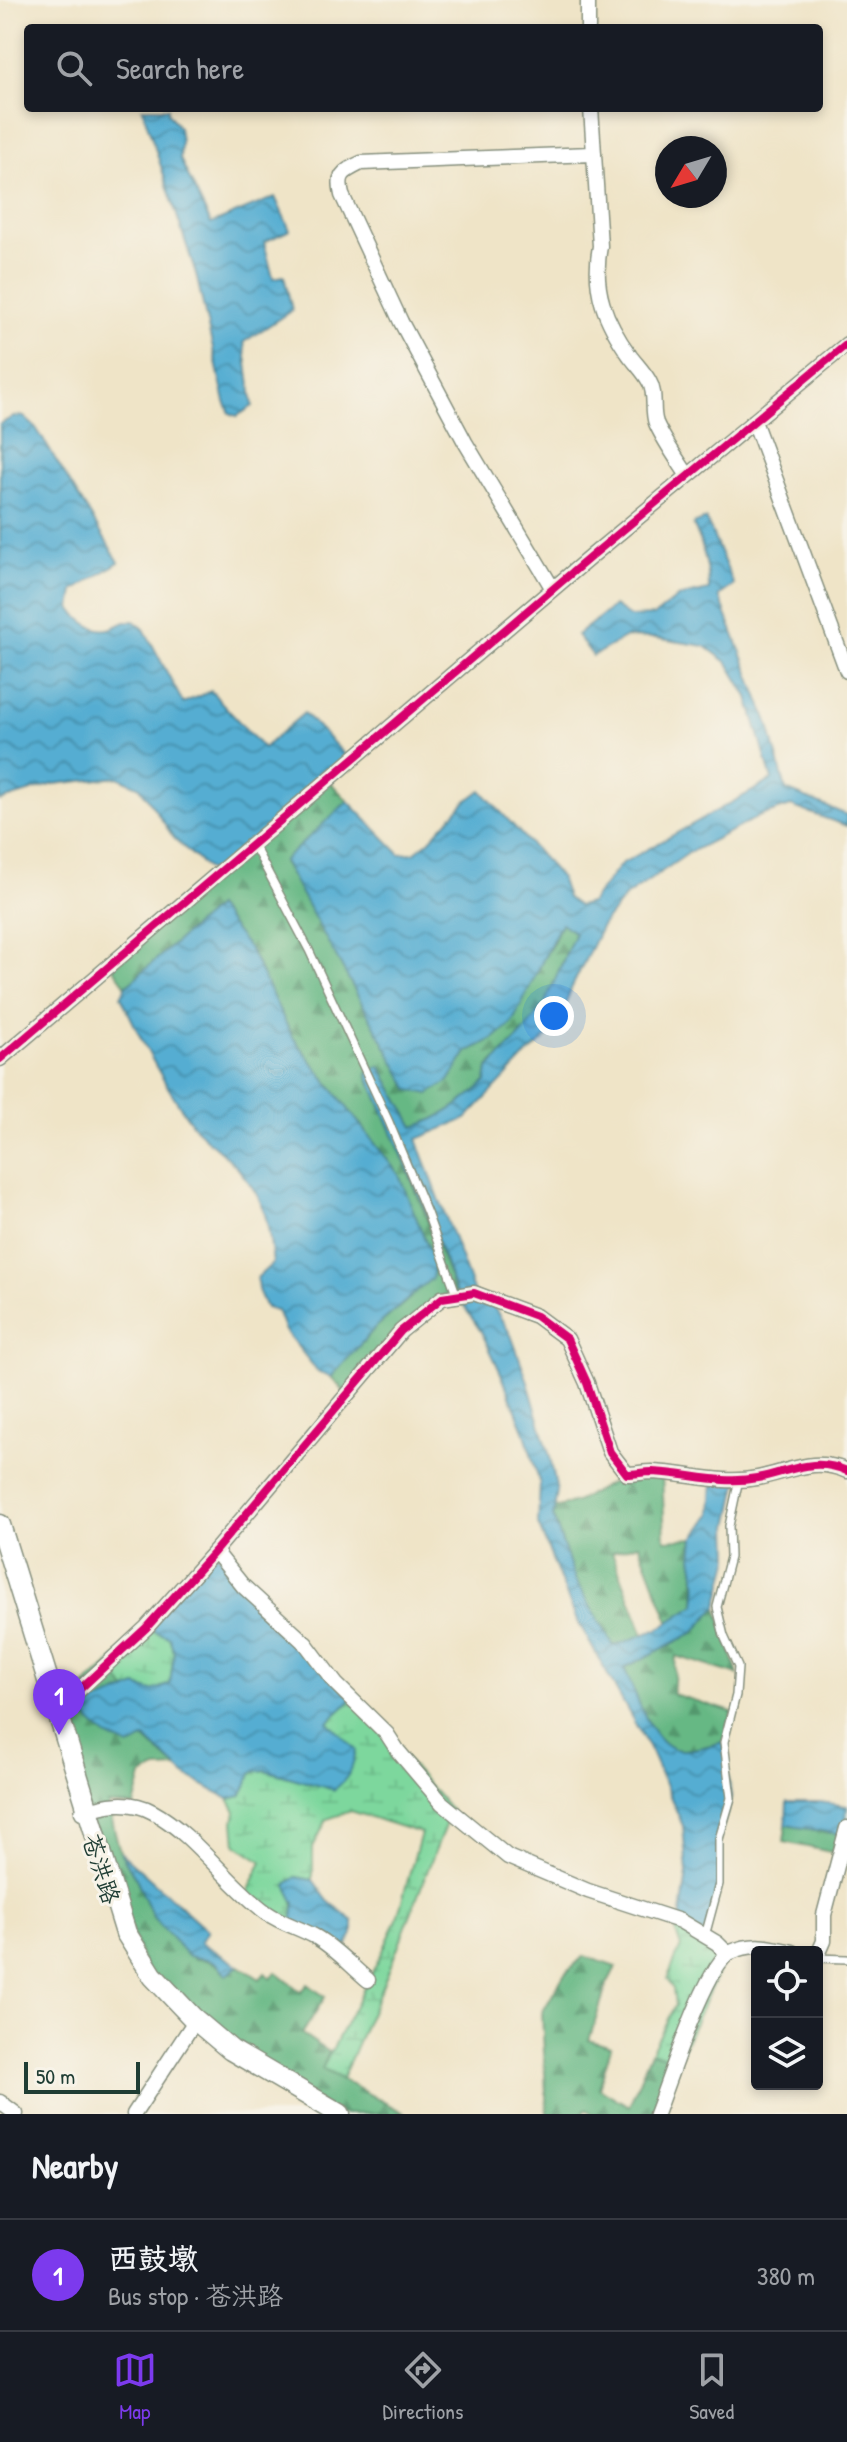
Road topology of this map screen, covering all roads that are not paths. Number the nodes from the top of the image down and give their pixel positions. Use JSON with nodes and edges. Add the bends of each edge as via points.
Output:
{"nodes":[{"id":1,"x":588,"y":0,"type":"edge"},
{"id":2,"x":588,"y":24,"type":"edge"},
{"id":3,"x":591,"y":112,"type":"edge"},
{"id":4,"x":592,"y":154,"type":"junction"},
{"id":5,"x":847,"y":344,"type":"edge"},
{"id":6,"x":754,"y":421,"type":"junction"},
{"id":7,"x":688,"y":476,"type":"junction"},
{"id":8,"x":553,"y":589,"type":"junction"},
{"id":9,"x":847,"y":671,"type":"edge"},
{"id":10,"x":253,"y":844,"type":"junction"},
{"id":11,"x":0,"y":1059,"type":"edge"},
{"id":12,"x":457,"y":1296,"type":"junction"},
{"id":13,"x":847,"y":1471,"type":"edge"},
{"id":14,"x":739,"y":1479,"type":"junction"},
{"id":15,"x":0,"y":1525,"type":"edge"},
{"id":16,"x":0,"y":1536,"type":"edge"},
{"id":17,"x":215,"y":1551,"type":"junction"},
{"id":18,"x":55,"y":1712,"type":"junction"},
{"id":19,"x":85,"y":1811,"type":"junction"},
{"id":20,"x":847,"y":1828,"type":"edge"},
{"id":21,"x":705,"y":1936,"type":"junction"},
{"id":22,"x":764,"y":1946,"type":"edge"},
{"id":23,"x":822,"y":1946,"type":"edge"},
{"id":24,"x":727,"y":1953,"type":"junction"},
{"id":25,"x":823,"y":1958,"type":"edge"},
{"id":26,"x":847,"y":1959,"type":"edge"},
{"id":27,"x":368,"y":1980,"type":"dead end"},
{"id":28,"x":193,"y":2024,"type":"junction"},
{"id":29,"x":0,"y":2102,"type":"edge"},
{"id":30,"x":16,"y":2114,"type":"edge"},
{"id":31,"x":134,"y":2114,"type":"edge"},
{"id":32,"x":330,"y":2114,"type":"edge"},
{"id":33,"x":340,"y":2114,"type":"edge"},
{"id":34,"x":656,"y":2114,"type":"edge"}],
"edges":[{"from":1,"to":2,"type":"street"},
{"from":3,"to":4,"type":"street"},
{"from":4,"to":7,"type":"street","via":[[598,290],[608,320],[651,383],[655,420]]},
{"from":4,"to":8,"type":"street","via":[[361,163],[345,171],[339,182],[415,349]]},
{"from":5,"to":6,"type":"street"},
{"from":6,"to":7,"type":"street"},
{"from":6,"to":9,"type":"street"},
{"from":7,"to":8,"type":"street"},
{"from":8,"to":10,"type":"street"},
{"from":10,"to":11,"type":"street"},
{"from":10,"to":12,"type":"lane","via":[[389,1122]]},
{"from":12,"to":14,"type":"street","via":[[474,1293],[536,1316],[567,1339],[610,1452],[627,1474]]},
{"from":12,"to":17,"type":"street","via":[[442,1298],[401,1331]]},
{"from":13,"to":14,"type":"street","via":[[833,1465],[791,1467]]},
{"from":14,"to":21,"type":"lane","via":[[729,1526],[730,1557],[717,1607],[738,1667],[724,1742],[731,1798],[719,1839],[719,1884]]},
{"from":15,"to":18,"type":"main road"},
{"from":16,"to":18,"type":"main road","name":"苍洪路"},
{"from":17,"to":18,"type":"street","via":[[146,1628]]},
{"from":17,"to":21,"type":"street","via":[[243,1586],[306,1644],[442,1803],[508,1857],[680,1921]]},
{"from":18,"to":19,"type":"main road","name":"苍洪路"},
{"from":19,"to":27,"type":"street","via":[[107,1804],[151,1810],[268,1914],[319,1939]]},
{"from":19,"to":28,"type":"main road","name":"苍洪路","via":[[123,1936],[150,1981]]},
{"from":19,"to":33,"type":"main road","via":[[126,1933],[153,1976],[231,2050]]},
{"from":20,"to":23,"type":"street","via":[[824,1915]]},
{"from":21,"to":24,"type":"street"},
{"from":22,"to":24,"type":"street"},
{"from":24,"to":34,"type":"street","via":[[706,1984]]},
{"from":25,"to":26,"type":"lane"},
{"from":28,"to":31,"type":"street"},
{"from":28,"to":32,"type":"main road","name":"苍洪路","via":[[228,2053]]},
{"from":29,"to":30,"type":"street"}]}
